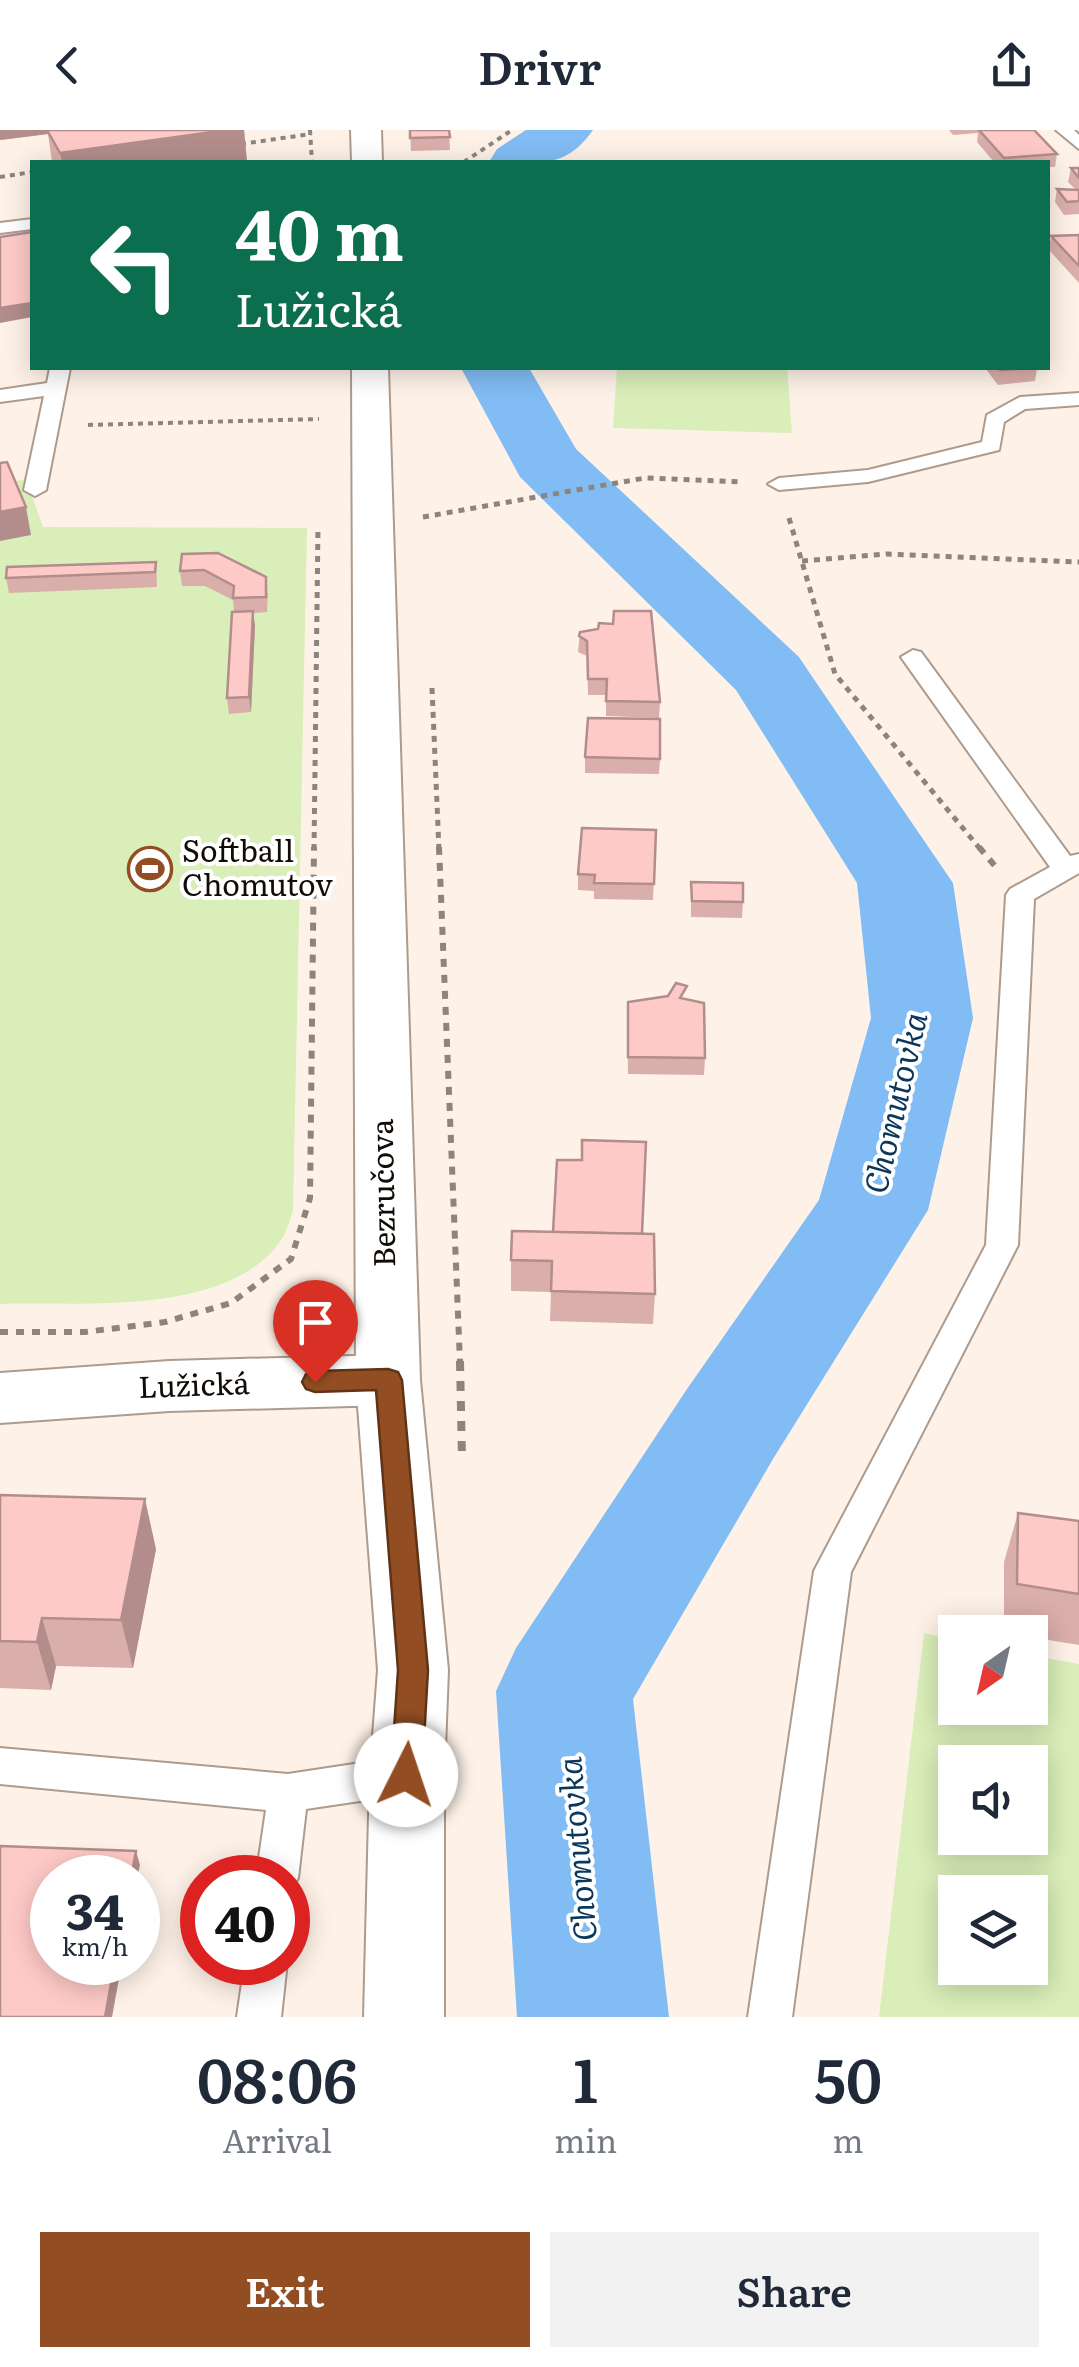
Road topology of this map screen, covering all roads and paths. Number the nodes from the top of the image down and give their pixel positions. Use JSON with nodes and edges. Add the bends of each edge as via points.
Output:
{"nodes":[{"id":1,"x":366,"y":130,"type":"edge"},
{"id":2,"x":512,"y":130,"type":"edge"},
{"id":3,"x":1064,"y":130,"type":"edge"},
{"id":4,"x":311,"y":132,"type":"edge"},
{"id":5,"x":233,"y":144,"type":"dead end"},
{"id":6,"x":1079,"y":144,"type":"edge"},
{"id":7,"x":312,"y":160,"type":"edge"},
{"id":8,"x":368,"y":160,"type":"edge"},
{"id":9,"x":467,"y":160,"type":"edge"},
{"id":10,"x":30,"y":172,"type":"edge"},
{"id":11,"x":0,"y":177,"type":"edge"},
{"id":12,"x":30,"y":224,"type":"edge"},
{"id":13,"x":0,"y":228,"type":"edge"},
{"id":14,"x":370,"y":370,"type":"edge"},
{"id":15,"x":57,"y":378,"type":"edge"},
{"id":16,"x":0,"y":396,"type":"edge"},
{"id":17,"x":1079,"y":399,"type":"edge"},
{"id":18,"x":320,"y":402,"type":"dead end"},
{"id":19,"x":319,"y":419,"type":"junction"},
{"id":20,"x":46,"y":426,"type":"junction"},
{"id":21,"x":319,"y":436,"type":"dead end"},
{"id":22,"x":779,"y":484,"type":"junction"},
{"id":23,"x":34,"y":490,"type":"dead end"},
{"id":24,"x":417,"y":518,"type":"dead end"},
{"id":25,"x":318,"y":525,"type":"dead end"},
{"id":26,"x":802,"y":561,"type":"junction"},
{"id":27,"x":1079,"y":562,"type":"edge"},
{"id":28,"x":913,"y":657,"type":"dead end"},
{"id":29,"x":1072,"y":866,"type":"edge"},
{"id":30,"x":1020,"y":895,"type":"junction"},
{"id":31,"x":0,"y":1332,"type":"edge"},
{"id":32,"x":388,"y":1380,"type":"junction"},
{"id":33,"x":0,"y":1398,"type":"edge"},
{"id":34,"x":0,"y":1766,"type":"edge"},
{"id":35,"x":406,"y":1775,"type":"junction"},
{"id":36,"x":288,"y":1793,"type":"junction"},
{"id":37,"x":280,"y":1855,"type":"edge"},
{"id":38,"x":263,"y":1985,"type":"edge"},
{"id":39,"x":258,"y":2017,"type":"edge"},
{"id":40,"x":404,"y":2017,"type":"edge"},
{"id":41,"x":770,"y":2017,"type":"edge"}],
"edges":[{"from":1,"to":8,"type":"street"},
{"from":2,"to":9,"type":"path"},
{"from":3,"to":6,"type":"lane"},
{"from":4,"to":5,"type":"path"},
{"from":4,"to":7,"type":"path"},
{"from":10,"to":11,"type":"path"},
{"from":12,"to":13,"type":"lane"},
{"from":14,"to":32,"type":"street","name":"Bezručova"},
{"from":15,"to":16,"type":"lane"},
{"from":15,"to":20,"type":"lane"},
{"from":17,"to":22,"type":"lane","via":[[1020,403],[994,419],[992,446],[868,476]]},
{"from":18,"to":19,"type":"path"},
{"from":19,"to":20,"type":"path"},
{"from":19,"to":21,"type":"path"},
{"from":20,"to":23,"type":"lane"},
{"from":22,"to":24,"type":"path","via":[[645,478]]},
{"from":22,"to":26,"type":"path"},
{"from":25,"to":31,"type":"path","via":[[310,1198],[290,1259],[231,1303],[165,1322],[84,1332]]},
{"from":26,"to":27,"type":"path","via":[[888,554]]},
{"from":26,"to":30,"type":"path","via":[[835,674]]},
{"from":28,"to":29,"type":"lane"},
{"from":29,"to":30,"type":"lane"},
{"from":30,"to":41,"type":"lane","via":[[1002,1244],[833,1571]]},
{"from":32,"to":33,"type":"street","name":"Lužická"},
{"from":32,"to":35,"type":"street","name":"Bezručova","via":[[413,1670]]},
{"from":34,"to":36,"type":"lane"},
{"from":35,"to":36,"type":"lane"},
{"from":35,"to":40,"type":"street","name":"Bezručova"},
{"from":36,"to":37,"type":"lane"},
{"from":38,"to":39,"type":"lane"}]}
